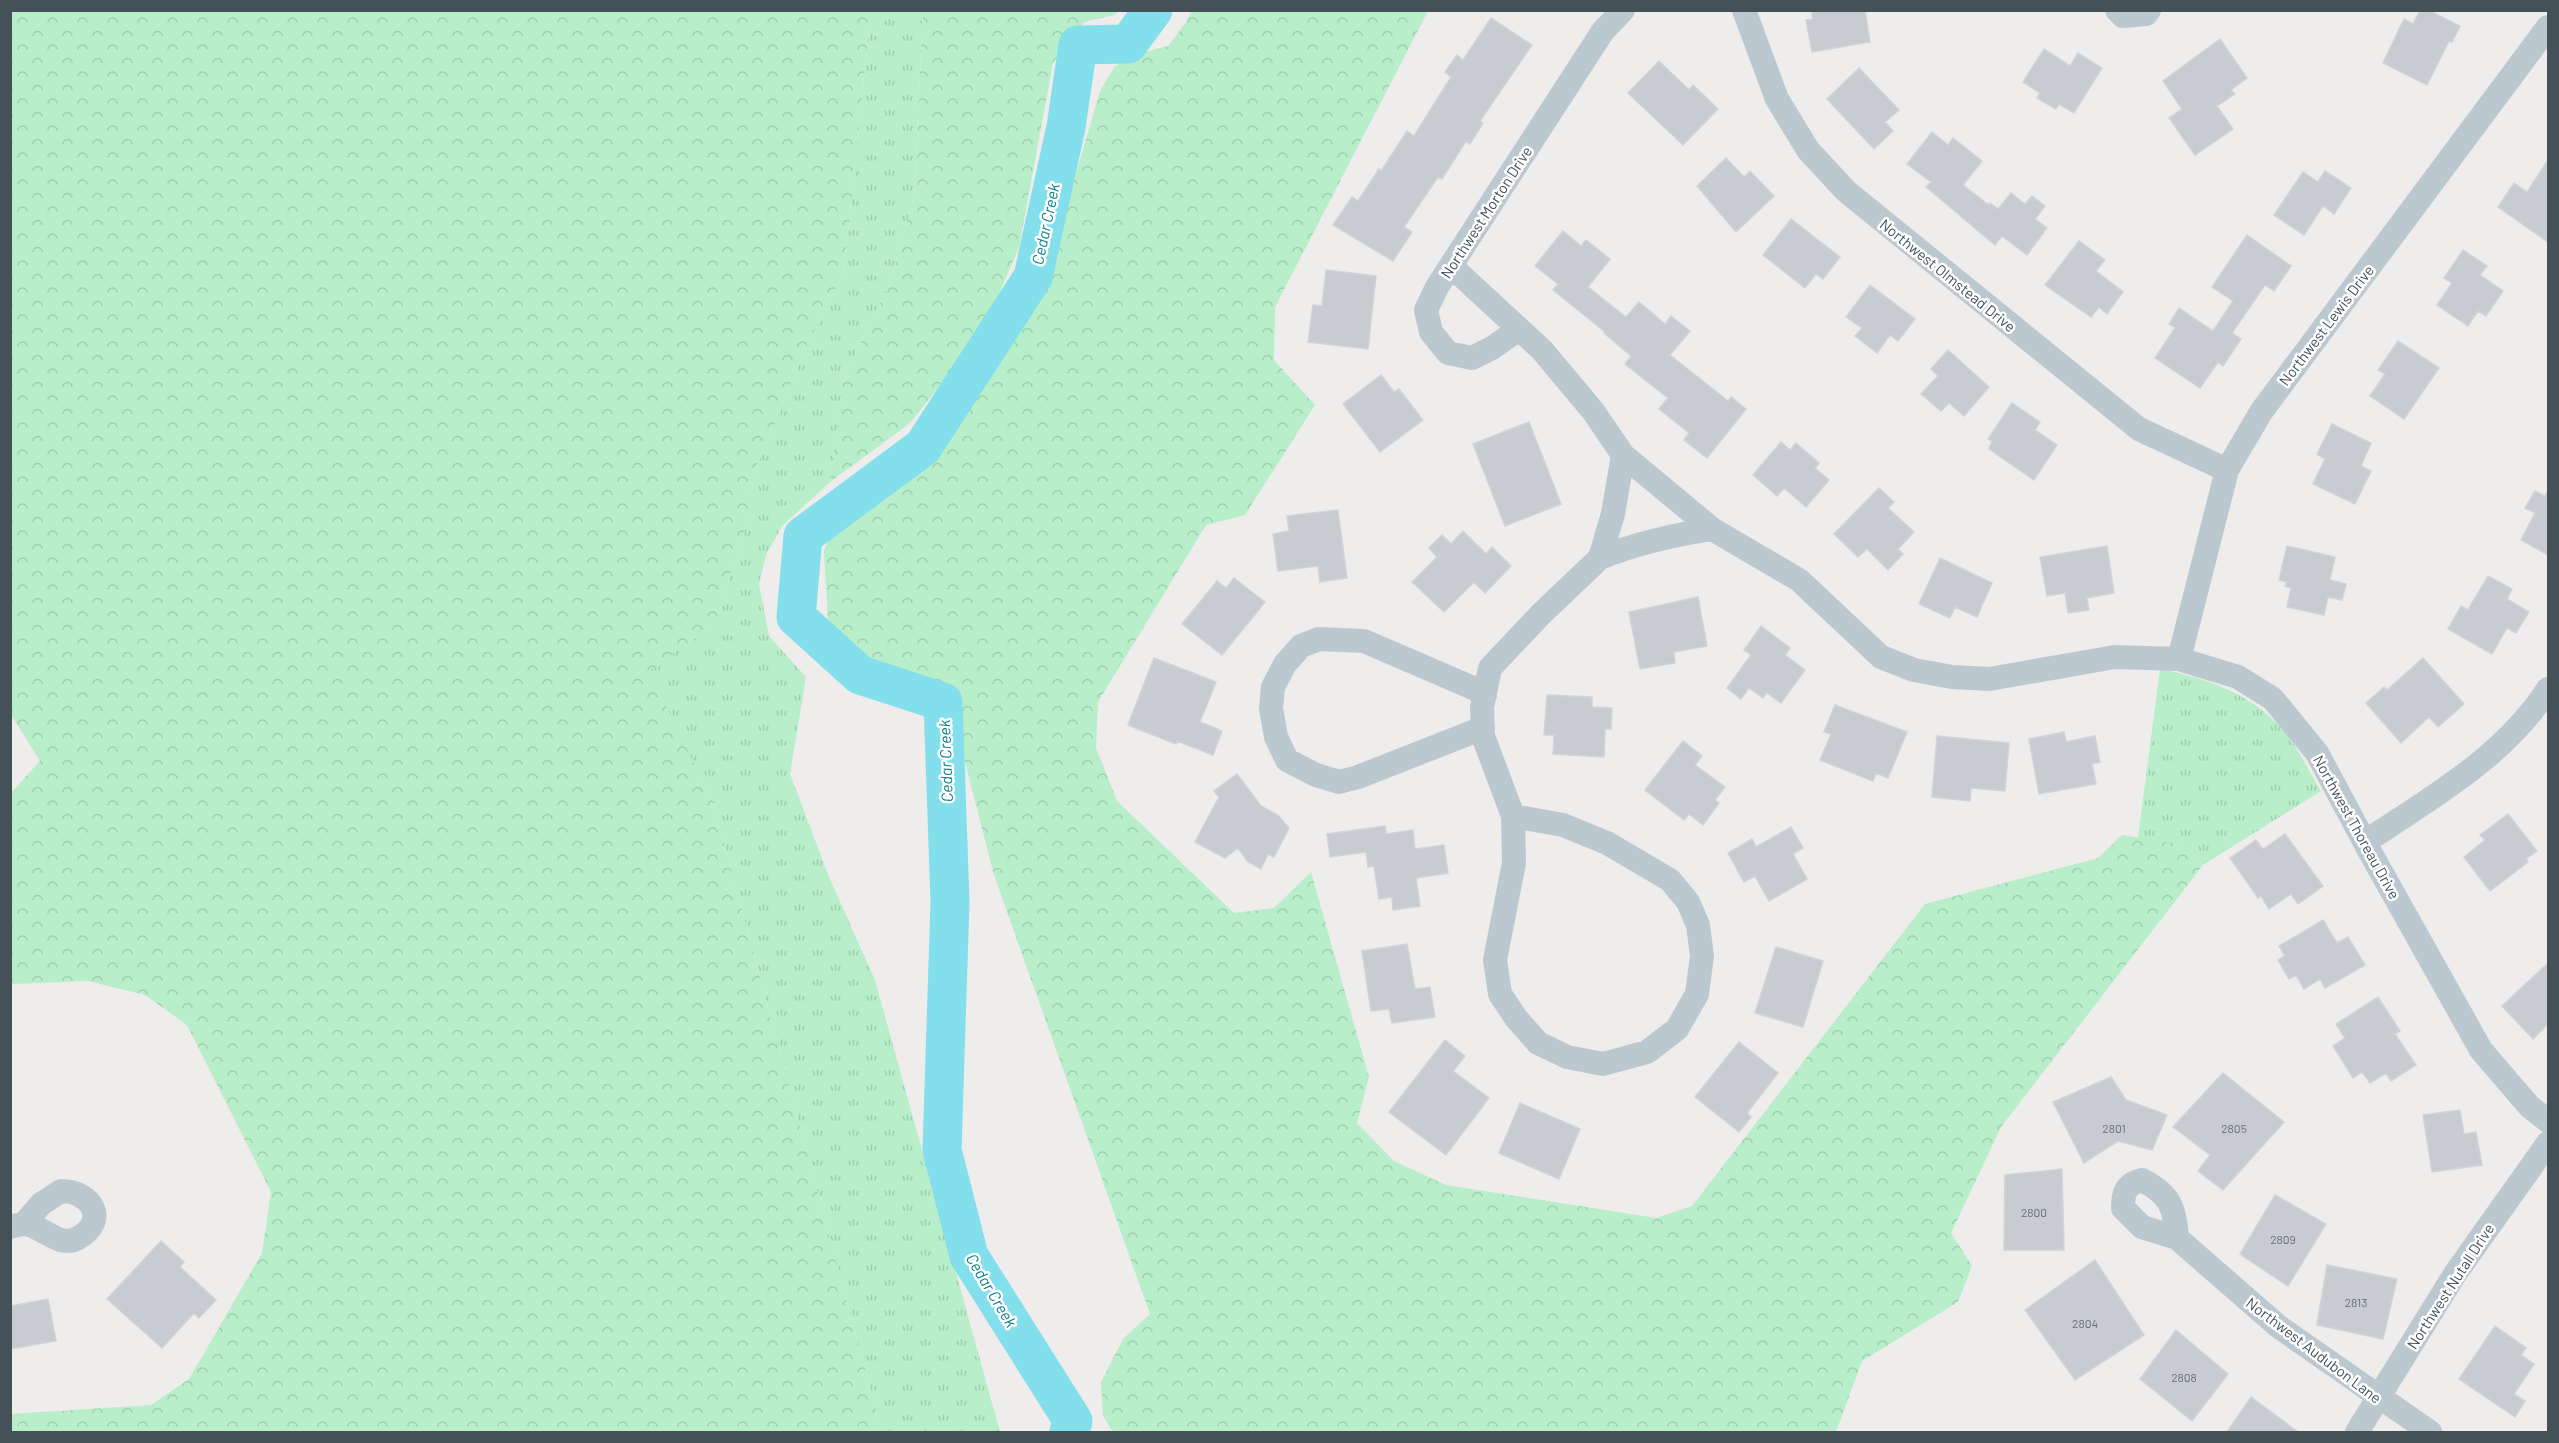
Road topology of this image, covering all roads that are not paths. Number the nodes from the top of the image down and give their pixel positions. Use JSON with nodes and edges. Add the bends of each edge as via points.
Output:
{"nodes":[{"id":1,"x":1623,"y":10,"type":"edge"},
{"id":2,"x":1744,"y":10,"type":"edge"},
{"id":3,"x":2117,"y":10,"type":"edge"},
{"id":4,"x":2149,"y":10,"type":"edge"},
{"id":5,"x":2541,"y":10,"type":"edge"},
{"id":6,"x":2548,"y":21,"type":"edge"},
{"id":7,"x":2548,"y":27,"type":"edge"},
{"id":8,"x":1451,"y":266,"type":"junction"},
{"id":9,"x":1519,"y":329,"type":"junction"},
{"id":10,"x":1623,"y":455,"type":"junction"},
{"id":11,"x":2227,"y":470,"type":"junction"},
{"id":12,"x":1712,"y":529,"type":"junction"},
{"id":13,"x":1600,"y":558,"type":"junction"},
{"id":14,"x":2180,"y":659,"type":"junction"},
{"id":15,"x":2548,"y":689,"type":"edge"},
{"id":16,"x":1485,"y":695,"type":"junction"},
{"id":17,"x":1483,"y":728,"type":"junction"},
{"id":18,"x":1513,"y":816,"type":"junction"},
{"id":19,"x":2365,"y":842,"type":"junction"},
{"id":20,"x":2548,"y":1121,"type":"edge"},
{"id":21,"x":2548,"y":1143,"type":"edge"},
{"id":22,"x":2177,"y":1238,"type":"dead end"},
{"id":23,"x":2378,"y":1398,"type":"junction"},
{"id":24,"x":2356,"y":1432,"type":"edge"},
{"id":25,"x":2430,"y":1432,"type":"edge"}],
"edges":[{"from":1,"to":8,"type":"street","name":"Northwest Morton Drive","via":[[1602,31]]},
{"from":2,"to":11,"type":"street","name":"Northwest Olmstead Drive","via":[[1777,99],[1808,150],[1846,191],[2139,429]]},
{"from":3,"to":4,"type":"street","via":[[2123,16],[2146,14]]},
{"from":5,"to":6,"type":"street"},
{"from":7,"to":11,"type":"street","name":"Northwest Lewis Drive","via":[[2261,412]]},
{"from":8,"to":9,"type":"street","name":"Northwest Thoreau Drive"},
{"from":8,"to":9,"type":"street","name":"Northwest Morton Drive","via":[[1426,310],[1431,332],[1448,353],[1472,358]]},
{"from":9,"to":10,"type":"street","name":"Northwest Thoreau Drive","via":[[1586,402]]},
{"from":10,"to":12,"type":"street","name":"Northwest Thoreau Drive"},
{"from":10,"to":13,"type":"street","via":[[1613,514]]},
{"from":11,"to":14,"type":"street","name":"Northwest Lewis Drive"},
{"from":12,"to":13,"type":"street","via":[[1665,536]]},
{"from":12,"to":14,"type":"street","name":"Northwest Thoreau Drive","via":[[1799,580],[1881,657],[1914,670],[1989,679],[2115,657]]},
{"from":13,"to":16,"type":"street","via":[[1503,652],[1490,668]]},
{"from":14,"to":19,"type":"street","name":"Northwest Thoreau Drive","via":[[2238,677],[2272,699],[2317,753]]},
{"from":15,"to":19,"type":"street","via":[[2512,735],[2472,770]]},
{"from":16,"to":17,"type":"street"},
{"from":16,"to":17,"type":"street","via":[[1364,642],[1319,639],[1301,646],[1285,664],[1273,687],[1270,708],[1276,737],[1287,760],[1340,782]]},
{"from":17,"to":18,"type":"street"},
{"from":18,"to":18,"type":"street","via":[[1514,863],[1495,960],[1500,994],[1538,1043],[1567,1057],[1603,1064],[1647,1052],[1677,1029],[1697,994],[1702,956],[1698,925],[1688,902],[1670,880],[1607,843],[1563,825]]},
{"from":19,"to":20,"type":"street","name":"Northwest Thoreau Drive","via":[[2481,1050],[2529,1106]]},
{"from":21,"to":23,"type":"street","name":"Northwest Nutall Drive","via":[[2455,1274]]},
{"from":22,"to":23,"type":"street","name":"Northwest Audubon Lane","via":[[2279,1327]]},
{"from":23,"to":24,"type":"street","name":"Northwest Nutall Drive"},
{"from":23,"to":25,"type":"street","name":"Northwest Audubon Lane"}]}
